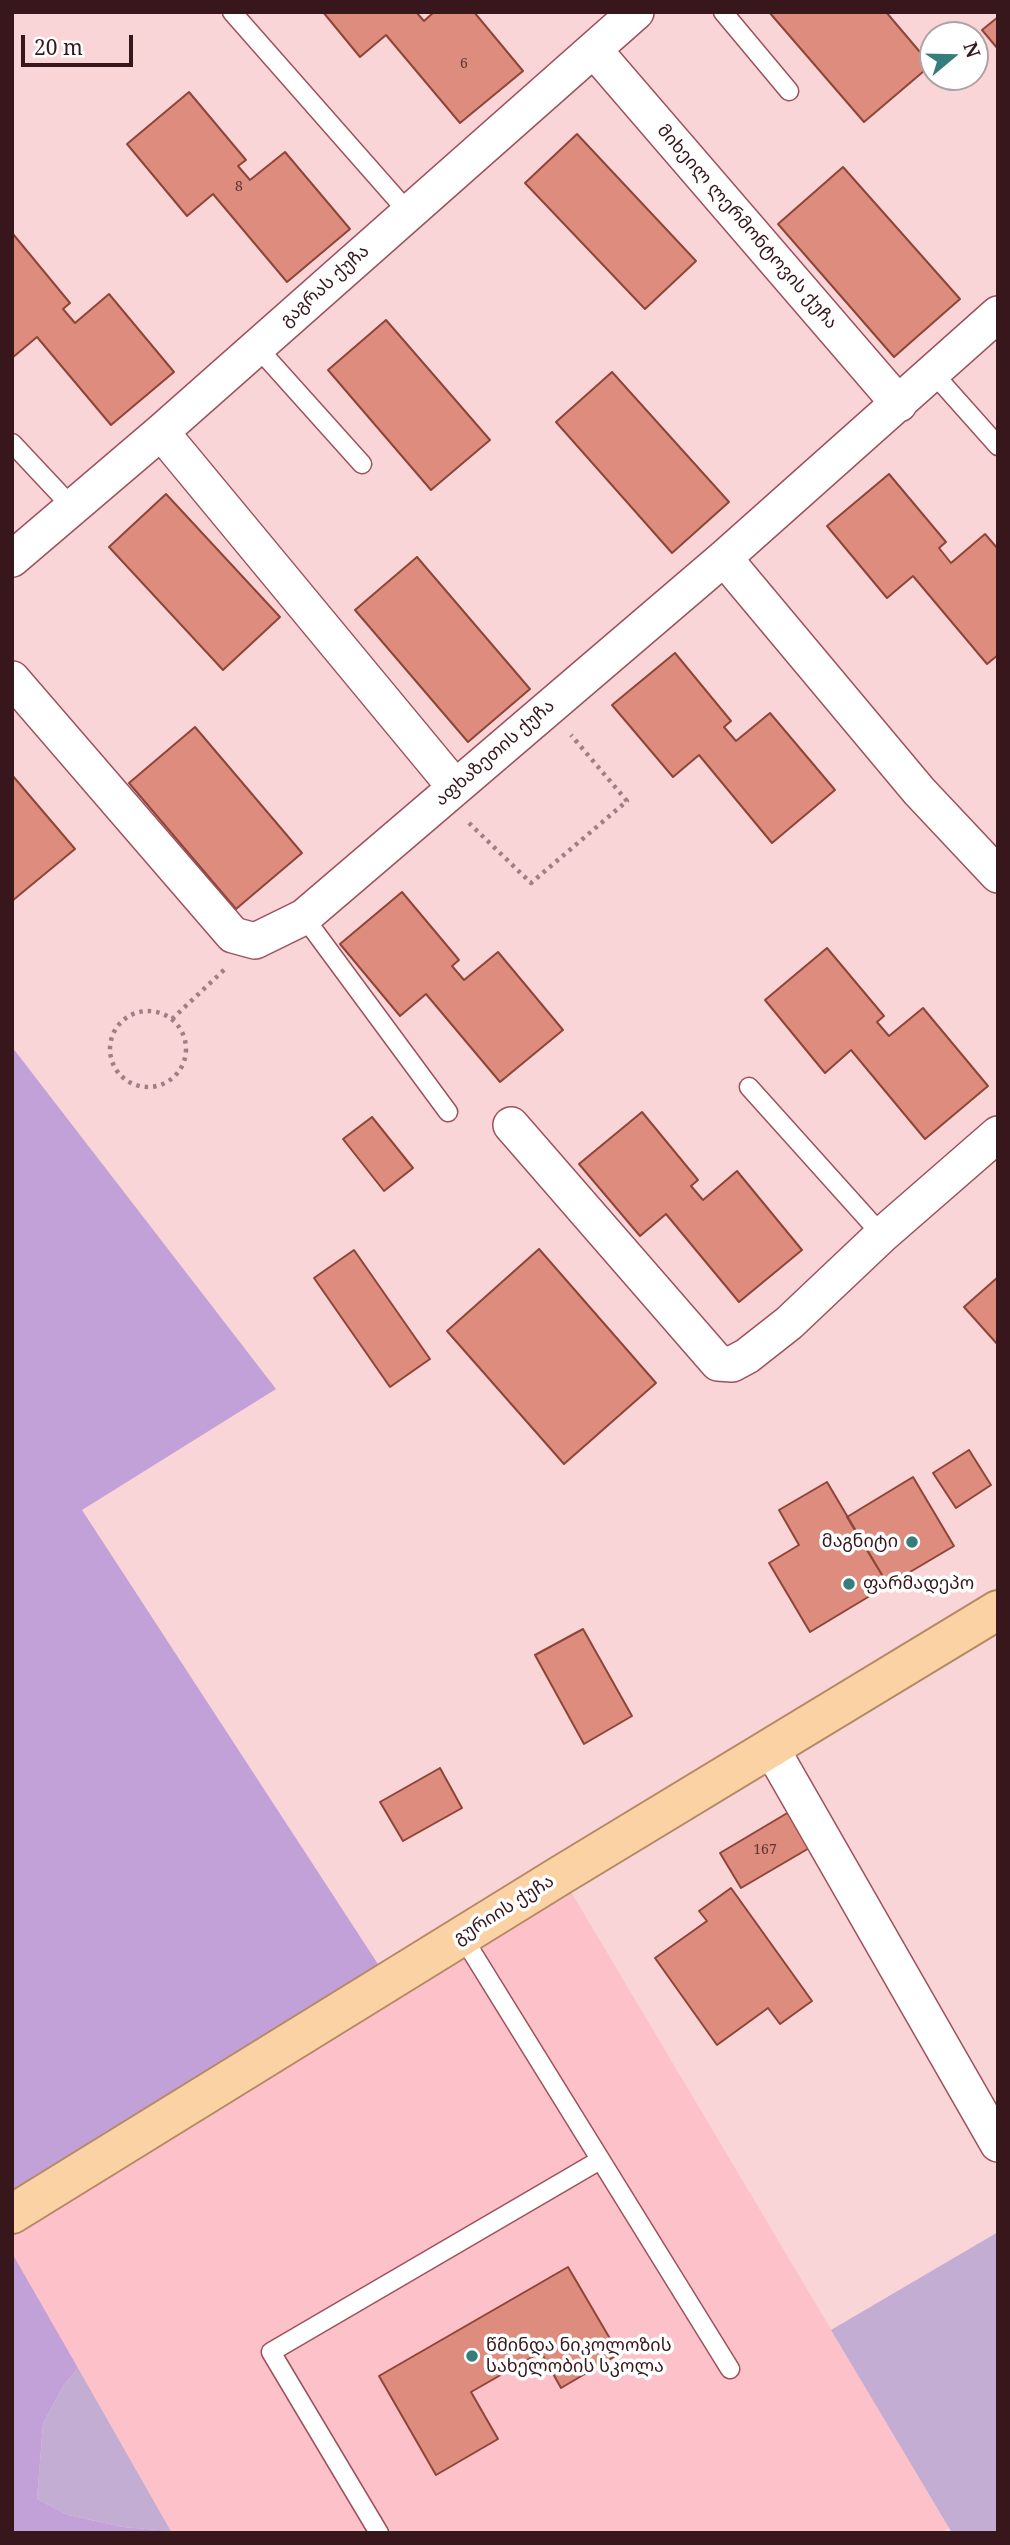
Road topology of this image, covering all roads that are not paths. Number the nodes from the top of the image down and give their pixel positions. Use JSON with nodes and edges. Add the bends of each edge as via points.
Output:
{"nodes":[{"id":1,"x":232,"y":12,"type":"edge"},
{"id":2,"x":636,"y":12,"type":"edge"},
{"id":3,"x":723,"y":12,"type":"edge"},
{"id":4,"x":594,"y":50,"type":"junction"},
{"id":5,"x":789,"y":91,"type":"dead end"},
{"id":6,"x":408,"y":212,"type":"junction"},
{"id":7,"x":998,"y":314,"type":"edge"},
{"id":8,"x":257,"y":347,"type":"junction"},
{"id":9,"x":933,"y":373,"type":"junction"},
{"id":10,"x":899,"y":404,"type":"junction"},
{"id":11,"x":161,"y":432,"type":"junction"},
{"id":12,"x":12,"y":443,"type":"edge"},
{"id":13,"x":998,"y":446,"type":"edge"},
{"id":14,"x":362,"y":464,"type":"dead end"},
{"id":15,"x":72,"y":508,"type":"junction"},
{"id":16,"x":724,"y":558,"type":"junction"},
{"id":17,"x":12,"y":559,"type":"edge"},
{"id":18,"x":12,"y":678,"type":"edge"},
{"id":19,"x":449,"y":792,"type":"junction"},
{"id":20,"x":998,"y":875,"type":"edge"},
{"id":21,"x":303,"y":917,"type":"junction"},
{"id":22,"x":749,"y":1087,"type":"dead end"},
{"id":23,"x":448,"y":1112,"type":"dead end"},
{"id":24,"x":511,"y":1125,"type":"dead end"},
{"id":25,"x":998,"y":1134,"type":"edge"},
{"id":26,"x":882,"y":1235,"type":"junction"},
{"id":27,"x":998,"y":1610,"type":"edge"},
{"id":28,"x":772,"y":1748,"type":"junction"},
{"id":29,"x":462,"y":1936,"type":"junction"},
{"id":30,"x":998,"y":2144,"type":"edge"},
{"id":31,"x":600,"y":2160,"type":"junction"},
{"id":32,"x":12,"y":2214,"type":"edge"},
{"id":33,"x":730,"y":2369,"type":"dead end"},
{"id":34,"x":379,"y":2533,"type":"edge"}],
"edges":[{"from":1,"to":6,"type":"lane"},
{"from":2,"to":4,"type":"street","name":"გაგრას ქუჩა"},
{"from":3,"to":5,"type":"lane"},
{"from":4,"to":6,"type":"street","name":"გაგრას ქუჩა"},
{"from":4,"to":10,"type":"street","name":"მიხეილ ლერმონტოვის ქუჩა"},
{"from":6,"to":8,"type":"street","name":"გაგრას ქუჩა"},
{"from":7,"to":9,"type":"street","name":"აფხაზეთის ქუჩა"},
{"from":8,"to":11,"type":"street","name":"გაგრას ქუჩა"},
{"from":8,"to":14,"type":"lane"},
{"from":9,"to":10,"type":"street","name":"აფხაზეთის ქუჩა"},
{"from":9,"to":13,"type":"lane"},
{"from":10,"to":16,"type":"street","name":"აფხაზეთის ქუჩა"},
{"from":11,"to":15,"type":"street","name":"გაგრას ქუჩა"},
{"from":11,"to":19,"type":"street"},
{"from":12,"to":15,"type":"lane"},
{"from":15,"to":17,"type":"street","name":"გაგრას ქუჩა"},
{"from":16,"to":19,"type":"street","name":"აფხაზეთის ქუჩა"},
{"from":16,"to":20,"type":"street","via":[[919,791]]},
{"from":18,"to":21,"type":"street","name":"აფხაზეთის ქუჩა","via":[[233,935],[255,941]]},
{"from":19,"to":21,"type":"street","name":"აფხაზეთის ქუჩა"},
{"from":21,"to":23,"type":"lane"},
{"from":22,"to":26,"type":"lane"},
{"from":24,"to":26,"type":"street","via":[[718,1363],[732,1364],[758,1348]]},
{"from":25,"to":26,"type":"street"},
{"from":27,"to":28,"type":"highway","name":"გურიის ქუჩა"},
{"from":28,"to":29,"type":"highway","name":"გურიის ქუჩა"},
{"from":28,"to":30,"type":"street"},
{"from":29,"to":31,"type":"lane"},
{"from":29,"to":32,"type":"highway","name":"გურიის ქუჩა"},
{"from":31,"to":33,"type":"lane"},
{"from":31,"to":34,"type":"lane","via":[[271,2353]]}]}
